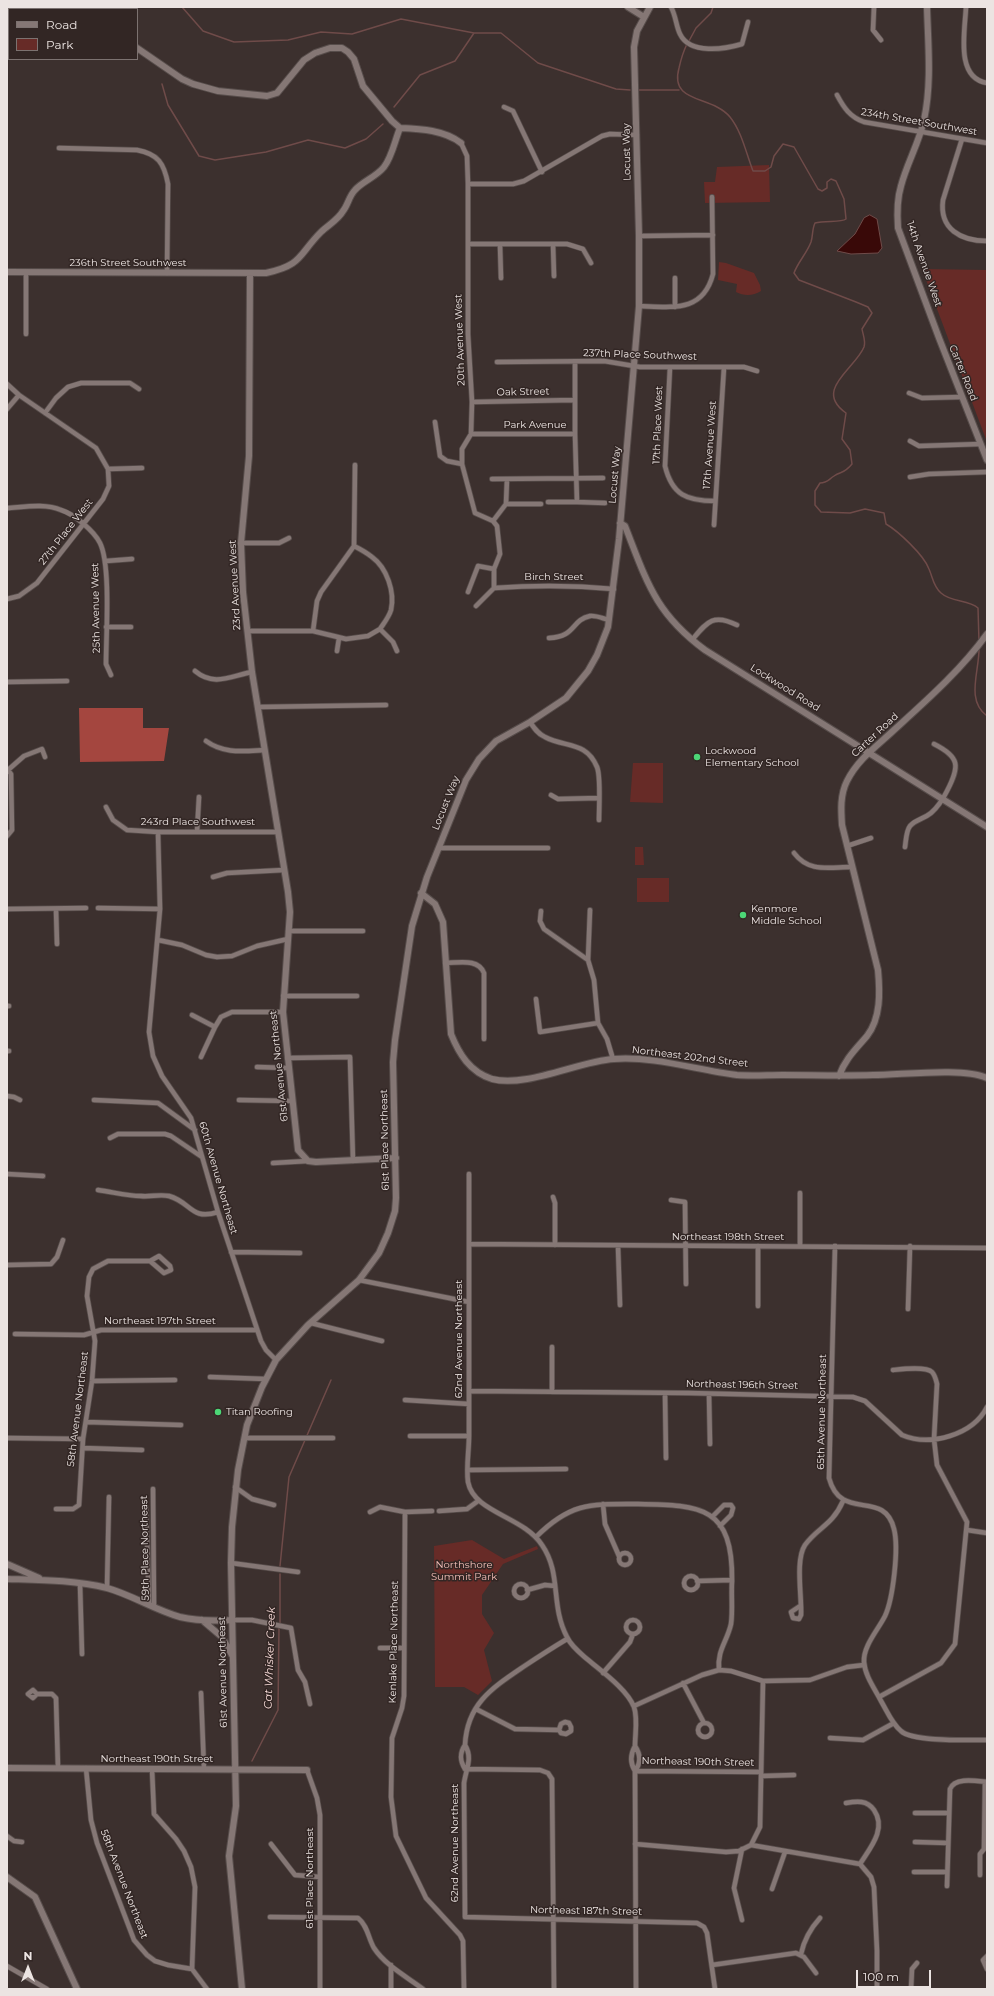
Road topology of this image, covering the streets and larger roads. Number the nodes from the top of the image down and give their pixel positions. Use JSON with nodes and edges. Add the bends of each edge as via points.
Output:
{"nodes":[{"id":1,"x":628,"y":7,"type":"edge"},
{"id":2,"x":650,"y":7,"type":"edge"},
{"id":3,"x":671,"y":7,"type":"edge"},
{"id":4,"x":874,"y":7,"type":"edge"},
{"id":5,"x":927,"y":7,"type":"edge"},
{"id":6,"x":966,"y":7,"type":"edge"},
{"id":7,"x":644,"y":17,"type":"junction"},
{"id":8,"x":748,"y":22,"type":"dead end"},
{"id":9,"x":881,"y":40,"type":"dead end"},
{"id":10,"x":138,"y":49,"type":"edge"},
{"id":11,"x":987,"y":83,"type":"edge"},
{"id":12,"x":836,"y":95,"type":"dead end"},
{"id":13,"x":504,"y":107,"type":"dead end"},
{"id":14,"x":400,"y":128,"type":"junction"},
{"id":15,"x":922,"y":132,"type":"junction"},
{"id":16,"x":637,"y":135,"type":"junction"},
{"id":17,"x":962,"y":139,"type":"junction"},
{"id":18,"x":461,"y":143,"type":"joint"},
{"id":19,"x":987,"y":143,"type":"edge"},
{"id":20,"x":59,"y":148,"type":"dead end"},
{"id":21,"x":542,"y":172,"type":"junction"},
{"id":22,"x":468,"y":184,"type":"junction"},
{"id":23,"x":712,"y":197,"type":"dead end"},
{"id":24,"x":713,"y":235,"type":"junction"},
{"id":25,"x":639,"y":236,"type":"junction"},
{"id":26,"x":987,"y":241,"type":"edge"},
{"id":27,"x":468,"y":244,"type":"junction"},
{"id":28,"x":553,"y":244,"type":"junction"},
{"id":29,"x":500,"y":245,"type":"junction"},
{"id":30,"x":591,"y":262,"type":"dead end"},
{"id":31,"x":7,"y":272,"type":"edge"},
{"id":32,"x":26,"y":273,"type":"junction"},
{"id":33,"x":167,"y":273,"type":"junction"},
{"id":34,"x":250,"y":273,"type":"junction"},
{"id":35,"x":554,"y":276,"type":"dead end"},
{"id":36,"x":501,"y":278,"type":"dead end"},
{"id":37,"x":674,"y":278,"type":"dead end"},
{"id":38,"x":639,"y":306,"type":"junction"},
{"id":39,"x":675,"y":307,"type":"junction"},
{"id":40,"x":26,"y":334,"type":"dead end"},
{"id":41,"x":939,"y":338,"type":"joint"},
{"id":42,"x":497,"y":362,"type":"dead end"},
{"id":43,"x":575,"y":362,"type":"junction"},
{"id":44,"x":635,"y":366,"type":"junction"},
{"id":45,"x":670,"y":367,"type":"junction"},
{"id":46,"x":724,"y":367,"type":"junction"},
{"id":47,"x":757,"y":371,"type":"dead end"},
{"id":48,"x":7,"y":384,"type":"edge"},
{"id":49,"x":139,"y":389,"type":"dead end"},
{"id":50,"x":909,"y":393,"type":"dead end"},
{"id":51,"x":19,"y":395,"type":"junction"},
{"id":52,"x":962,"y":397,"type":"junction"},
{"id":53,"x":574,"y":400,"type":"junction"},
{"id":54,"x":472,"y":402,"type":"junction"},
{"id":55,"x":7,"y":409,"type":"edge"},
{"id":56,"x":45,"y":413,"type":"junction"},
{"id":57,"x":435,"y":422,"type":"dead end"},
{"id":58,"x":471,"y":434,"type":"junction"},
{"id":59,"x":575,"y":434,"type":"junction"},
{"id":60,"x":910,"y":441,"type":"dead end"},
{"id":61,"x":981,"y":444,"type":"junction"},
{"id":62,"x":987,"y":460,"type":"edge"},
{"id":63,"x":462,"y":464,"type":"junction"},
{"id":64,"x":355,"y":465,"type":"dead end"},
{"id":65,"x":142,"y":468,"type":"dead end"},
{"id":66,"x":108,"y":469,"type":"junction"},
{"id":67,"x":987,"y":472,"type":"edge"},
{"id":68,"x":603,"y":478,"type":"dead end"},
{"id":69,"x":910,"y":478,"type":"dead end"},
{"id":70,"x":492,"y":479,"type":"dead end"},
{"id":71,"x":507,"y":479,"type":"junction"},
{"id":72,"x":577,"y":479,"type":"junction"},
{"id":73,"x":715,"y":501,"type":"junction"},
{"id":74,"x":548,"y":502,"type":"dead end"},
{"id":75,"x":577,"y":502,"type":"junction"},
{"id":76,"x":605,"y":503,"type":"dead end"},
{"id":77,"x":506,"y":504,"type":"junction"},
{"id":78,"x":541,"y":504,"type":"dead end"},
{"id":79,"x":7,"y":508,"type":"edge"},
{"id":80,"x":493,"y":521,"type":"junction"},
{"id":81,"x":620,"y":523,"type":"junction"},
{"id":82,"x":83,"y":524,"type":"junction"},
{"id":83,"x":714,"y":525,"type":"dead end"},
{"id":84,"x":289,"y":538,"type":"dead end"},
{"id":85,"x":241,"y":543,"type":"junction"},
{"id":86,"x":354,"y":546,"type":"junction"},
{"id":87,"x":132,"y":559,"type":"dead end"},
{"id":88,"x":106,"y":561,"type":"junction"},
{"id":89,"x":494,"y":569,"type":"junction"},
{"id":90,"x":494,"y":588,"type":"junction"},
{"id":91,"x":614,"y":589,"type":"junction"},
{"id":92,"x":468,"y":592,"type":"dead end"},
{"id":93,"x":7,"y":600,"type":"edge"},
{"id":94,"x":476,"y":606,"type":"dead end"},
{"id":95,"x":609,"y":620,"type":"junction"},
{"id":96,"x":737,"y":625,"type":"dead end"},
{"id":97,"x":106,"y":627,"type":"junction"},
{"id":98,"x":131,"y":627,"type":"dead end"},
{"id":99,"x":380,"y":629,"type":"junction"},
{"id":100,"x":246,"y":632,"type":"junction"},
{"id":101,"x":313,"y":632,"type":"junction"},
{"id":102,"x":987,"y":634,"type":"edge"},
{"id":103,"x":339,"y":638,"type":"junction"},
{"id":104,"x":549,"y":638,"type":"dead end"},
{"id":105,"x":692,"y":640,"type":"junction"},
{"id":106,"x":337,"y":651,"type":"dead end"},
{"id":107,"x":397,"y":651,"type":"dead end"},
{"id":108,"x":194,"y":671,"type":"dead end"},
{"id":109,"x":252,"y":672,"type":"junction"},
{"id":110,"x":111,"y":675,"type":"dead end"},
{"id":111,"x":67,"y":681,"type":"dead end"},
{"id":112,"x":7,"y":682,"type":"edge"},
{"id":113,"x":386,"y":705,"type":"dead end"},
{"id":114,"x":258,"y":707,"type":"junction"},
{"id":115,"x":530,"y":722,"type":"junction"},
{"id":116,"x":206,"y":741,"type":"dead end"},
{"id":117,"x":934,"y":744,"type":"dead end"},
{"id":118,"x":265,"y":750,"type":"junction"},
{"id":119,"x":868,"y":753,"type":"junction"},
{"id":120,"x":45,"y":757,"type":"dead end"},
{"id":121,"x":8,"y":770,"type":"edge"},
{"id":122,"x":551,"y":795,"type":"dead end"},
{"id":123,"x":198,"y":797,"type":"dead end"},
{"id":124,"x":599,"y":798,"type":"junction"},
{"id":125,"x":943,"y":800,"type":"junction"},
{"id":126,"x":106,"y":807,"type":"dead end"},
{"id":127,"x":599,"y":820,"type":"dead end"},
{"id":128,"x":987,"y":827,"type":"edge"},
{"id":129,"x":158,"y":832,"type":"junction"},
{"id":130,"x":197,"y":832,"type":"junction"},
{"id":131,"x":277,"y":832,"type":"junction"},
{"id":132,"x":8,"y":835,"type":"edge"},
{"id":133,"x":871,"y":838,"type":"dead end"},
{"id":134,"x":847,"y":846,"type":"junction"},
{"id":135,"x":905,"y":847,"type":"dead end"},
{"id":136,"x":439,"y":848,"type":"junction"},
{"id":137,"x":548,"y":848,"type":"dead end"},
{"id":138,"x":794,"y":853,"type":"dead end"},
{"id":139,"x":852,"y":867,"type":"junction"},
{"id":140,"x":284,"y":870,"type":"junction"},
{"id":141,"x":213,"y":877,"type":"dead end"},
{"id":142,"x":427,"y":877,"type":"joint"},
{"id":143,"x":421,"y":893,"type":"junction"},
{"id":144,"x":86,"y":908,"type":"dead end"},
{"id":145,"x":98,"y":908,"type":"dead end"},
{"id":146,"x":7,"y":909,"type":"edge"},
{"id":147,"x":56,"y":909,"type":"junction"},
{"id":148,"x":160,"y":909,"type":"junction"},
{"id":149,"x":590,"y":910,"type":"dead end"},
{"id":150,"x":541,"y":911,"type":"dead end"},
{"id":151,"x":288,"y":931,"type":"junction"},
{"id":152,"x":363,"y":931,"type":"dead end"},
{"id":153,"x":288,"y":939,"type":"junction"},
{"id":154,"x":158,"y":940,"type":"junction"},
{"id":155,"x":57,"y":944,"type":"dead end"},
{"id":156,"x":588,"y":960,"type":"junction"},
{"id":157,"x":445,"y":963,"type":"junction"},
{"id":158,"x":283,"y":996,"type":"junction"},
{"id":159,"x":357,"y":996,"type":"dead end"},
{"id":160,"x":536,"y":999,"type":"dead end"},
{"id":161,"x":282,"y":1012,"type":"junction"},
{"id":162,"x":192,"y":1015,"type":"dead end"},
{"id":163,"x":598,"y":1023,"type":"junction"},
{"id":164,"x":215,"y":1027,"type":"junction"},
{"id":165,"x":484,"y":1039,"type":"dead end"},
{"id":166,"x":201,"y":1057,"type":"dead end"},
{"id":167,"x":287,"y":1058,"type":"junction"},
{"id":168,"x":613,"y":1059,"type":"junction"},
{"id":169,"x":257,"y":1067,"type":"dead end"},
{"id":170,"x":288,"y":1068,"type":"junction"},
{"id":171,"x":839,"y":1076,"type":"junction"},
{"id":172,"x":987,"y":1078,"type":"edge"},
{"id":173,"x":7,"y":1096,"type":"edge"},
{"id":174,"x":20,"y":1100,"type":"dead end"},
{"id":175,"x":94,"y":1100,"type":"dead end"},
{"id":176,"x":239,"y":1100,"type":"dead end"},
{"id":177,"x":292,"y":1101,"type":"junction"},
{"id":178,"x":195,"y":1130,"type":"junction"},
{"id":179,"x":110,"y":1138,"type":"dead end"},
{"id":180,"x":202,"y":1157,"type":"junction"},
{"id":181,"x":396,"y":1158,"type":"junction"},
{"id":182,"x":308,"y":1161,"type":"junction"},
{"id":183,"x":353,"y":1161,"type":"junction"},
{"id":184,"x":273,"y":1163,"type":"dead end"},
{"id":185,"x":7,"y":1174,"type":"edge"},
{"id":186,"x":469,"y":1174,"type":"dead end"},
{"id":187,"x":43,"y":1176,"type":"dead end"},
{"id":188,"x":98,"y":1190,"type":"dead end"},
{"id":189,"x":800,"y":1193,"type":"dead end"},
{"id":190,"x":553,"y":1197,"type":"dead end"},
{"id":191,"x":671,"y":1200,"type":"dead end"},
{"id":192,"x":218,"y":1212,"type":"junction"},
{"id":193,"x":63,"y":1240,"type":"dead end"},
{"id":194,"x":469,"y":1244,"type":"junction"},
{"id":195,"x":555,"y":1245,"type":"junction"},
{"id":196,"x":618,"y":1246,"type":"junction"},
{"id":197,"x":686,"y":1246,"type":"junction"},
{"id":198,"x":758,"y":1246,"type":"junction"},
{"id":199,"x":800,"y":1246,"type":"junction"},
{"id":200,"x":835,"y":1246,"type":"junction"},
{"id":201,"x":910,"y":1246,"type":"junction"},
{"id":202,"x":987,"y":1248,"type":"edge"},
{"id":203,"x":231,"y":1252,"type":"junction"},
{"id":204,"x":300,"y":1253,"type":"dead end"},
{"id":205,"x":150,"y":1262,"type":"junction"},
{"id":206,"x":7,"y":1266,"type":"edge"},
{"id":207,"x":359,"y":1280,"type":"junction"},
{"id":208,"x":686,"y":1284,"type":"dead end"},
{"id":209,"x":469,"y":1302,"type":"junction"},
{"id":210,"x":620,"y":1305,"type":"dead end"},
{"id":211,"x":758,"y":1306,"type":"dead end"},
{"id":212,"x":908,"y":1308,"type":"dead end"},
{"id":213,"x":311,"y":1322,"type":"junction"},
{"id":214,"x":257,"y":1330,"type":"junction"},
{"id":215,"x":93,"y":1332,"type":"junction"},
{"id":216,"x":15,"y":1334,"type":"dead end"},
{"id":217,"x":382,"y":1341,"type":"dead end"},
{"id":218,"x":552,"y":1347,"type":"dead end"},
{"id":219,"x":276,"y":1360,"type":"junction"},
{"id":220,"x":893,"y":1370,"type":"dead end"},
{"id":221,"x":210,"y":1378,"type":"dead end"},
{"id":222,"x":266,"y":1379,"type":"junction"},
{"id":223,"x":175,"y":1380,"type":"dead end"},
{"id":224,"x":92,"y":1381,"type":"junction"},
{"id":225,"x":470,"y":1391,"type":"junction"},
{"id":226,"x":552,"y":1392,"type":"junction"},
{"id":227,"x":665,"y":1393,"type":"junction"},
{"id":228,"x":710,"y":1394,"type":"junction"},
{"id":229,"x":831,"y":1395,"type":"junction"},
{"id":230,"x":405,"y":1400,"type":"dead end"},
{"id":231,"x":470,"y":1404,"type":"junction"},
{"id":232,"x":987,"y":1407,"type":"edge"},
{"id":233,"x":86,"y":1422,"type":"junction"},
{"id":234,"x":181,"y":1425,"type":"dead end"},
{"id":235,"x":410,"y":1436,"type":"dead end"},
{"id":236,"x":470,"y":1436,"type":"junction"},
{"id":237,"x":7,"y":1438,"type":"edge"},
{"id":238,"x":244,"y":1438,"type":"junction"},
{"id":239,"x":333,"y":1438,"type":"dead end"},
{"id":240,"x":83,"y":1439,"type":"junction"},
{"id":241,"x":934,"y":1439,"type":"junction"},
{"id":242,"x":710,"y":1444,"type":"dead end"},
{"id":243,"x":83,"y":1448,"type":"junction"},
{"id":244,"x":142,"y":1450,"type":"dead end"},
{"id":245,"x":666,"y":1458,"type":"dead end"},
{"id":246,"x":468,"y":1470,"type":"junction"},
{"id":247,"x":566,"y":1470,"type":"dead end"},
{"id":248,"x":235,"y":1487,"type":"junction"},
{"id":249,"x":153,"y":1489,"type":"dead end"},
{"id":250,"x":109,"y":1498,"type":"dead end"},
{"id":251,"x":478,"y":1501,"type":"junction"},
{"id":252,"x":843,"y":1501,"type":"junction"},
{"id":253,"x":603,"y":1504,"type":"junction"},
{"id":254,"x":274,"y":1505,"type":"dead end"},
{"id":255,"x":146,"y":1507,"type":"dead end"},
{"id":256,"x":56,"y":1509,"type":"dead end"},
{"id":257,"x":432,"y":1511,"type":"dead end"},
{"id":258,"x":439,"y":1511,"type":"dead end"},
{"id":259,"x":370,"y":1512,"type":"dead end"},
{"id":260,"x":405,"y":1512,"type":"junction"},
{"id":261,"x":712,"y":1518,"type":"junction"},
{"id":262,"x":720,"y":1526,"type":"junction"},
{"id":263,"x":967,"y":1530,"type":"junction"},
{"id":264,"x":987,"y":1533,"type":"edge"},
{"id":265,"x":536,"y":1537,"type":"junction"},
{"id":266,"x":619,"y":1556,"type":"dead end"},
{"id":267,"x":230,"y":1562,"type":"junction"},
{"id":268,"x":7,"y":1564,"type":"edge"},
{"id":269,"x":298,"y":1572,"type":"dead end"},
{"id":270,"x":7,"y":1579,"type":"edge"},
{"id":271,"x":48,"y":1580,"type":"junction"},
{"id":272,"x":732,"y":1580,"type":"junction"},
{"id":273,"x":697,"y":1581,"type":"dead end"},
{"id":274,"x":80,"y":1584,"type":"junction"},
{"id":275,"x":555,"y":1586,"type":"junction"},
{"id":276,"x":107,"y":1588,"type":"junction"},
{"id":277,"x":527,"y":1590,"type":"dead end"},
{"id":278,"x":152,"y":1606,"type":"junction"},
{"id":279,"x":800,"y":1606,"type":"dead end"},
{"id":280,"x":202,"y":1620,"type":"junction"},
{"id":281,"x":232,"y":1620,"type":"junction"},
{"id":282,"x":633,"y":1634,"type":"dead end"},
{"id":283,"x":568,"y":1639,"type":"junction"},
{"id":284,"x":380,"y":1648,"type":"dead end"},
{"id":285,"x":403,"y":1648,"type":"junction"},
{"id":286,"x":82,"y":1654,"type":"dead end"},
{"id":287,"x":233,"y":1657,"type":"junction"},
{"id":288,"x":864,"y":1665,"type":"junction"},
{"id":289,"x":720,"y":1670,"type":"junction"},
{"id":290,"x":603,"y":1673,"type":"junction"},
{"id":291,"x":763,"y":1681,"type":"junction"},
{"id":292,"x":683,"y":1683,"type":"junction"},
{"id":293,"x":201,"y":1693,"type":"dead end"},
{"id":294,"x":37,"y":1694,"type":"dead end"},
{"id":295,"x":879,"y":1697,"type":"junction"},
{"id":296,"x":310,"y":1704,"type":"dead end"},
{"id":297,"x":634,"y":1706,"type":"junction"},
{"id":298,"x":476,"y":1709,"type":"junction"},
{"id":299,"x":704,"y":1723,"type":"dead end"},
{"id":300,"x":894,"y":1723,"type":"junction"},
{"id":301,"x":559,"y":1730,"type":"dead end"},
{"id":302,"x":830,"y":1738,"type":"dead end"},
{"id":303,"x":987,"y":1740,"type":"edge"},
{"id":304,"x":466,"y":1745,"type":"junction"},
{"id":305,"x":635,"y":1746,"type":"junction"},
{"id":306,"x":7,"y":1768,"type":"edge"},
{"id":307,"x":58,"y":1768,"type":"junction"},
{"id":308,"x":86,"y":1768,"type":"junction"},
{"id":309,"x":152,"y":1769,"type":"junction"},
{"id":310,"x":204,"y":1769,"type":"junction"},
{"id":311,"x":235,"y":1769,"type":"junction"},
{"id":312,"x":307,"y":1770,"type":"joint"},
{"id":313,"x":466,"y":1770,"type":"junction"},
{"id":314,"x":635,"y":1771,"type":"junction"},
{"id":315,"x":761,"y":1774,"type":"junction"},
{"id":316,"x":794,"y":1775,"type":"dead end"},
{"id":317,"x":986,"y":1782,"type":"edge"},
{"id":318,"x":846,"y":1803,"type":"dead end"},
{"id":319,"x":915,"y":1813,"type":"dead end"},
{"id":320,"x":948,"y":1813,"type":"junction"},
{"id":321,"x":7,"y":1836,"type":"edge"},
{"id":322,"x":22,"y":1842,"type":"dead end"},
{"id":323,"x":915,"y":1842,"type":"dead end"},
{"id":324,"x":948,"y":1843,"type":"junction"},
{"id":325,"x":270,"y":1844,"type":"dead end"},
{"id":326,"x":635,"y":1844,"type":"junction"},
{"id":327,"x":750,"y":1845,"type":"junction"},
{"id":328,"x":742,"y":1849,"type":"junction"},
{"id":329,"x":785,"y":1852,"type":"junction"},
{"id":330,"x":860,"y":1864,"type":"junction"},
{"id":331,"x":914,"y":1872,"type":"dead end"},
{"id":332,"x":947,"y":1872,"type":"junction"},
{"id":333,"x":980,"y":1875,"type":"dead end"},
{"id":334,"x":7,"y":1877,"type":"edge"},
{"id":335,"x":320,"y":1877,"type":"junction"},
{"id":336,"x":947,"y":1886,"type":"dead end"},
{"id":337,"x":772,"y":1889,"type":"dead end"},
{"id":338,"x":270,"y":1917,"type":"dead end"},
{"id":339,"x":320,"y":1917,"type":"junction"},
{"id":340,"x":465,"y":1917,"type":"joint"},
{"id":341,"x":820,"y":1918,"type":"dead end"},
{"id":342,"x":553,"y":1920,"type":"junction"},
{"id":343,"x":742,"y":1920,"type":"dead end"},
{"id":344,"x":634,"y":1921,"type":"junction"},
{"id":345,"x":801,"y":1954,"type":"junction"},
{"id":346,"x":987,"y":1956,"type":"edge"},
{"id":347,"x":917,"y":1963,"type":"dead end"},
{"id":348,"x":7,"y":1966,"type":"edge"},
{"id":349,"x":391,"y":1966,"type":"junction"},
{"id":350,"x":712,"y":1966,"type":"junction"},
{"id":351,"x":192,"y":1969,"type":"junction"},
{"id":352,"x":987,"y":1969,"type":"edge"},
{"id":353,"x":816,"y":1973,"type":"dead end"},
{"id":354,"x":47,"y":1989,"type":"edge"},
{"id":355,"x":77,"y":1989,"type":"edge"},
{"id":356,"x":207,"y":1989,"type":"edge"},
{"id":357,"x":242,"y":1989,"type":"edge"},
{"id":358,"x":320,"y":1989,"type":"edge"},
{"id":359,"x":391,"y":1989,"type":"edge"},
{"id":360,"x":423,"y":1989,"type":"edge"},
{"id":361,"x":464,"y":1989,"type":"edge"},
{"id":362,"x":554,"y":1989,"type":"edge"},
{"id":363,"x":636,"y":1989,"type":"edge"},
{"id":364,"x":715,"y":1989,"type":"edge"},
{"id":365,"x":876,"y":1989,"type":"edge"},
{"id":366,"x":911,"y":1989,"type":"edge"}],
"edges":[{"from":1,"to":7,"type":"street"},
{"from":2,"to":7,"type":"street","name":"Locust Way"},
{"from":3,"to":8,"type":"street","via":[[684,40],[702,48],[730,48],[742,44]]},
{"from":4,"to":9,"type":"street","via":[[873,30]]},
{"from":5,"to":15,"type":"street","name":"14th Avenue West","via":[[927,93]]},
{"from":6,"to":11,"type":"street","via":[[967,70],[973,78]]},
{"from":7,"to":16,"type":"street","name":"Locust Way","via":[[634,47]]},
{"from":10,"to":14,"type":"street","via":[[193,84],[218,91],[267,96],[277,93],[304,60],[314,53],[330,48],[342,48],[354,59],[363,86]]},
{"from":12,"to":15,"type":"street","name":"234th Street Southwest","via":[[853,118]]},
{"from":13,"to":21,"type":"street","via":[[513,111]]},
{"from":14,"to":18,"type":"street","via":[[442,133],[454,137]]},
{"from":14,"to":34,"type":"street","name":"236th Street Southwest","via":[[384,167],[354,190],[344,211],[319,234],[300,258],[290,266],[277,271]]},
{"from":15,"to":17,"type":"street","name":"234th Street Southwest"},
{"from":15,"to":41,"type":"street","name":"14th Avenue West","via":[[901,186],[897,212],[898,228]]},
{"from":16,"to":21,"type":"street","via":[[602,136]]},
{"from":16,"to":25,"type":"street","name":"Locust Way"},
{"from":17,"to":19,"type":"street","name":"234th Street Southwest"},
{"from":17,"to":26,"type":"street","via":[[942,209],[948,227],[964,238]]},
{"from":18,"to":22,"type":"street","name":"20th Avenue West","via":[[467,156]]},
{"from":20,"to":33,"type":"street","via":[[137,150],[149,153],[160,162],[166,169],[168,184]]},
{"from":21,"to":22,"type":"street","via":[[513,184]]},
{"from":22,"to":27,"type":"street","name":"20th Avenue West"},
{"from":23,"to":24,"type":"street"},
{"from":24,"to":25,"type":"street"},
{"from":24,"to":39,"type":"street","via":[[713,274],[710,286],[703,296],[684,306]]},
{"from":25,"to":38,"type":"street","name":"Locust Way"},
{"from":27,"to":29,"type":"street"},
{"from":27,"to":54,"type":"street","name":"20th Avenue West","via":[[468,334]]},
{"from":28,"to":29,"type":"street"},
{"from":28,"to":30,"type":"street","via":[[583,249]]},
{"from":28,"to":35,"type":"street"},
{"from":29,"to":36,"type":"street"},
{"from":31,"to":32,"type":"street","name":"236th Street Southwest"},
{"from":32,"to":33,"type":"street","name":"236th Street Southwest"},
{"from":32,"to":40,"type":"street"},
{"from":33,"to":34,"type":"street","name":"236th Street Southwest"},
{"from":34,"to":85,"type":"street","name":"23rd Avenue West","via":[[249,456]]},
{"from":37,"to":39,"type":"street"},
{"from":38,"to":39,"type":"street"},
{"from":38,"to":44,"type":"street","name":"Locust Way"},
{"from":41,"to":52,"type":"street","name":"Carter Road"},
{"from":42,"to":43,"type":"street","name":"237th Place Southwest"},
{"from":43,"to":44,"type":"street","name":"237th Place Southwest","via":[[604,361]]},
{"from":43,"to":53,"type":"street","name":"Park Avenue"},
{"from":44,"to":45,"type":"street","name":"237th Place Southwest"},
{"from":44,"to":81,"type":"street","name":"Locust Way"},
{"from":45,"to":46,"type":"street","name":"237th Place Southwest"},
{"from":45,"to":73,"type":"street","name":"17th Place West","via":[[665,466],[670,482],[684,497],[696,501]]},
{"from":46,"to":47,"type":"street","name":"237th Place Southwest","via":[[744,367]]},
{"from":46,"to":73,"type":"street","name":"17th Avenue West"},
{"from":48,"to":51,"type":"street"},
{"from":49,"to":56,"type":"street","via":[[130,383],[81,383],[68,387]]},
{"from":50,"to":52,"type":"street","via":[[922,398]]},
{"from":51,"to":55,"type":"street"},
{"from":51,"to":56,"type":"street"},
{"from":52,"to":61,"type":"street","name":"Carter Road"},
{"from":53,"to":54,"type":"street","name":"Oak Street"},
{"from":53,"to":59,"type":"street","name":"Park Avenue"},
{"from":54,"to":58,"type":"street","name":"20th Avenue West"},
{"from":56,"to":66,"type":"street","via":[[96,448]]},
{"from":57,"to":63,"type":"street","via":[[440,456]]},
{"from":58,"to":59,"type":"street","name":"Park Avenue"},
{"from":58,"to":63,"type":"street","name":"20th Avenue West","via":[[462,449]]},
{"from":59,"to":72,"type":"street"},
{"from":60,"to":61,"type":"street","via":[[919,446]]},
{"from":61,"to":62,"type":"street","name":"Carter Road"},
{"from":63,"to":80,"type":"street","name":"20th Avenue West","via":[[475,514]]},
{"from":64,"to":86,"type":"street"},
{"from":65,"to":66,"type":"street"},
{"from":66,"to":82,"type":"street","name":"27th Place West","via":[[109,486],[103,499]]},
{"from":67,"to":69,"type":"street","via":[[929,474]]},
{"from":68,"to":72,"type":"street"},
{"from":70,"to":71,"type":"street"},
{"from":71,"to":72,"type":"street"},
{"from":71,"to":77,"type":"street"},
{"from":72,"to":75,"type":"street"},
{"from":73,"to":83,"type":"street","name":"17th Avenue West"},
{"from":74,"to":75,"type":"street"},
{"from":75,"to":76,"type":"street"},
{"from":77,"to":78,"type":"street"},
{"from":77,"to":80,"type":"street"},
{"from":79,"to":82,"type":"street","name":"25th Avenue West","via":[[44,506],[62,510]]},
{"from":80,"to":89,"type":"street","via":[[497,526],[500,554]]},
{"from":81,"to":91,"type":"street","name":"Locust Way"},
{"from":81,"to":105,"type":"street","name":"Lockwood Road","via":[[626,526],[644,575],[661,607]]},
{"from":82,"to":88,"type":"street","name":"25th Avenue West","via":[[100,542]]},
{"from":82,"to":93,"type":"street","name":"27th Place West","via":[[37,583],[19,596]]},
{"from":84,"to":85,"type":"street","via":[[279,543]]},
{"from":85,"to":100,"type":"street","name":"23rd Avenue West"},
{"from":86,"to":99,"type":"street","via":[[373,558],[388,579],[392,601],[390,612]]},
{"from":86,"to":101,"type":"street","via":[[321,592],[317,601]]},
{"from":87,"to":88,"type":"street"},
{"from":88,"to":97,"type":"street","name":"25th Avenue West"},
{"from":89,"to":90,"type":"street"},
{"from":89,"to":92,"type":"street","via":[[478,566]]},
{"from":90,"to":91,"type":"street","name":"Birch Street","via":[[577,585]]},
{"from":90,"to":94,"type":"street"},
{"from":91,"to":95,"type":"street","name":"Locust Way"},
{"from":95,"to":104,"type":"street","via":[[592,616],[580,620],[569,634]]},
{"from":95,"to":115,"type":"street","name":"Locust Way","via":[[597,655],[584,678],[566,698]]},
{"from":96,"to":105,"type":"street","via":[[723,619],[712,620]]},
{"from":97,"to":98,"type":"street"},
{"from":97,"to":110,"type":"street","name":"25th Avenue West","via":[[106,664]]},
{"from":99,"to":103,"type":"street","via":[[368,636]]},
{"from":99,"to":107,"type":"street","via":[[393,642]]},
{"from":100,"to":101,"type":"street"},
{"from":100,"to":109,"type":"street","name":"23rd Avenue West"},
{"from":101,"to":103,"type":"street"},
{"from":102,"to":119,"type":"street","name":"Carter Road","via":[[935,692]]},
{"from":103,"to":106,"type":"street"},
{"from":105,"to":119,"type":"street","name":"Lockwood Road"},
{"from":108,"to":109,"type":"street","via":[[208,680],[221,680]]},
{"from":109,"to":114,"type":"street","name":"23rd Avenue West"},
{"from":111,"to":112,"type":"street"},
{"from":113,"to":114,"type":"street"},
{"from":114,"to":118,"type":"street","name":"23rd Avenue West"},
{"from":115,"to":124,"type":"street","via":[[537,732],[546,738],[577,746],[590,754],[598,768]]},
{"from":115,"to":136,"type":"street","name":"Locust Way","via":[[496,741],[479,759],[466,780]]},
{"from":116,"to":118,"type":"street","via":[[220,749],[231,751]]},
{"from":117,"to":125,"type":"street","via":[[947,750],[956,768],[956,774]]},
{"from":118,"to":131,"type":"street","name":"23rd Avenue West"},
{"from":119,"to":125,"type":"street","name":"Lockwood Road"},
{"from":119,"to":134,"type":"street","name":"Carter Road","via":[[858,763],[842,791],[841,814]]},
{"from":120,"to":121,"type":"street","via":[[42,750],[24,756]]},
{"from":121,"to":132,"type":"street","via":[[11,774],[12,830]]},
{"from":122,"to":124,"type":"street","via":[[558,799]]},
{"from":123,"to":130,"type":"street"},
{"from":124,"to":127,"type":"street"},
{"from":125,"to":128,"type":"street","name":"Lockwood Road"},
{"from":125,"to":135,"type":"street","via":[[930,814],[911,825]]},
{"from":126,"to":129,"type":"street","name":"243rd Place Southwest","via":[[112,820],[127,830]]},
{"from":129,"to":130,"type":"street","name":"243rd Place Southwest"},
{"from":129,"to":148,"type":"street","name":"60th Avenue Northeast"},
{"from":130,"to":131,"type":"street","name":"243rd Place Southwest"},
{"from":131,"to":140,"type":"street","name":"23rd Avenue West"},
{"from":133,"to":134,"type":"street"},
{"from":134,"to":139,"type":"street","name":"Carter Road"},
{"from":136,"to":137,"type":"street"},
{"from":136,"to":142,"type":"street","name":"Locust Way"},
{"from":138,"to":139,"type":"street","via":[[805,865],[812,868]]},
{"from":139,"to":171,"type":"street","name":"Carter Road","via":[[878,970],[879,1002],[868,1034],[847,1057]]},
{"from":140,"to":141,"type":"street","via":[[227,873]]},
{"from":140,"to":151,"type":"street","name":"61st Avenue Northeast","via":[[289,902]]},
{"from":142,"to":143,"type":"street","name":"61st Place Northeast"},
{"from":143,"to":157,"type":"street","via":[[435,904],[440,912],[443,922]]},
{"from":143,"to":181,"type":"street","name":"61st Place Northeast","via":[[412,926],[393,1062]]},
{"from":144,"to":147,"type":"street"},
{"from":145,"to":148,"type":"street"},
{"from":146,"to":147,"type":"street"},
{"from":147,"to":155,"type":"street"},
{"from":148,"to":154,"type":"street","name":"60th Avenue Northeast"},
{"from":149,"to":156,"type":"street"},
{"from":150,"to":156,"type":"street","via":[[540,921],[544,929]]},
{"from":151,"to":152,"type":"street"},
{"from":151,"to":153,"type":"street","name":"61st Avenue Northeast"},
{"from":153,"to":154,"type":"street","via":[[256,946],[232,956],[217,957]]},
{"from":153,"to":158,"type":"street","name":"61st Avenue Northeast"},
{"from":154,"to":178,"type":"street","name":"60th Avenue Northeast","via":[[150,1006],[149,1032],[153,1056],[162,1076],[191,1118]]},
{"from":156,"to":163,"type":"street","via":[[594,980]]},
{"from":157,"to":165,"type":"street","via":[[474,962],[482,968]]},
{"from":157,"to":168,"type":"street","name":"Northeast 202nd Street","via":[[451,1034],[455,1045],[469,1065],[483,1075],[507,1080],[526,1078]]},
{"from":158,"to":159,"type":"street"},
{"from":158,"to":161,"type":"street","name":"61st Avenue Northeast"},
{"from":160,"to":163,"type":"street","via":[[540,1032]]},
{"from":161,"to":164,"type":"street","via":[[232,1012],[220,1018]]},
{"from":161,"to":167,"type":"street","name":"61st Avenue Northeast"},
{"from":162,"to":164,"type":"street"},
{"from":163,"to":168,"type":"street","via":[[607,1039]]},
{"from":164,"to":166,"type":"street"},
{"from":167,"to":170,"type":"street","name":"61st Avenue Northeast"},
{"from":167,"to":183,"type":"street","via":[[350,1057]]},
{"from":168,"to":171,"type":"street","name":"Northeast 202nd Street","via":[[739,1075]]},
{"from":169,"to":170,"type":"street"},
{"from":170,"to":177,"type":"street","name":"61st Avenue Northeast"},
{"from":171,"to":172,"type":"street","name":"Northeast 202nd Street","via":[[945,1073]]},
{"from":173,"to":174,"type":"street","via":[[14,1096]]},
{"from":175,"to":178,"type":"street","via":[[158,1103]]},
{"from":176,"to":177,"type":"street"},
{"from":177,"to":182,"type":"street","name":"61st Avenue Northeast","via":[[298,1150]]},
{"from":178,"to":180,"type":"street","name":"60th Avenue Northeast"},
{"from":179,"to":180,"type":"street","via":[[118,1134],[165,1134]]},
{"from":180,"to":192,"type":"street","name":"60th Avenue Northeast"},
{"from":181,"to":183,"type":"street"},
{"from":181,"to":207,"type":"street","name":"61st Place Northeast","via":[[396,1198],[388,1233],[379,1253]]},
{"from":182,"to":183,"type":"street"},
{"from":182,"to":184,"type":"street"},
{"from":185,"to":187,"type":"street"},
{"from":186,"to":194,"type":"street","name":"62nd Avenue Northeast"},
{"from":188,"to":192,"type":"street","via":[[139,1196],[162,1195],[179,1200],[198,1214]]},
{"from":189,"to":199,"type":"street"},
{"from":190,"to":195,"type":"street"},
{"from":191,"to":197,"type":"street","via":[[686,1202]]},
{"from":192,"to":203,"type":"street","name":"60th Avenue Northeast"},
{"from":193,"to":206,"type":"street","via":[[57,1257],[51,1264]]},
{"from":194,"to":195,"type":"street","name":"Northeast 198th Street"},
{"from":194,"to":209,"type":"street","name":"62nd Avenue Northeast"},
{"from":195,"to":196,"type":"street","name":"Northeast 198th Street"},
{"from":196,"to":197,"type":"street","name":"Northeast 198th Street"},
{"from":196,"to":210,"type":"street"},
{"from":197,"to":198,"type":"street","name":"Northeast 198th Street"},
{"from":197,"to":208,"type":"street"},
{"from":198,"to":199,"type":"street","name":"Northeast 198th Street"},
{"from":198,"to":211,"type":"street"},
{"from":199,"to":200,"type":"street","name":"Northeast 198th Street"},
{"from":200,"to":201,"type":"street","name":"Northeast 198th Street"},
{"from":200,"to":229,"type":"street","name":"65th Avenue Northeast"},
{"from":201,"to":202,"type":"street","name":"Northeast 198th Street"},
{"from":201,"to":212,"type":"street"},
{"from":203,"to":204,"type":"street"},
{"from":203,"to":214,"type":"street","name":"60th Avenue Northeast"},
{"from":205,"to":205,"type":"street","via":[[164,1274],[171,1270],[159,1256]]},
{"from":205,"to":215,"type":"street","name":"58th Avenue Northeast","via":[[108,1261],[94,1269],[87,1285]]},
{"from":207,"to":209,"type":"street"},
{"from":207,"to":213,"type":"street","name":"61st Place Northeast"},
{"from":209,"to":225,"type":"street","name":"62nd Avenue Northeast"},
{"from":213,"to":217,"type":"street"},
{"from":213,"to":219,"type":"street","name":"61st Place Northeast"},
{"from":214,"to":215,"type":"street","name":"Northeast 197th Street"},
{"from":214,"to":219,"type":"street","name":"60th Avenue Northeast","via":[[266,1350]]},
{"from":215,"to":216,"type":"street","name":"Northeast 197th Street","via":[[84,1335]]},
{"from":215,"to":224,"type":"street","name":"58th Avenue Northeast","via":[[95,1341]]},
{"from":218,"to":226,"type":"street"},
{"from":219,"to":222,"type":"street","name":"61st Avenue Northeast"},
{"from":220,"to":241,"type":"street","via":[[926,1369],[932,1372],[936,1384]]},
{"from":221,"to":222,"type":"street"},
{"from":222,"to":238,"type":"street","name":"61st Avenue Northeast","via":[[246,1425]]},
{"from":223,"to":224,"type":"street"},
{"from":224,"to":233,"type":"street","name":"58th Avenue Northeast"},
{"from":225,"to":226,"type":"street","name":"Northeast 196th Street"},
{"from":225,"to":231,"type":"street","name":"62nd Avenue Northeast"},
{"from":226,"to":227,"type":"street","name":"Northeast 196th Street"},
{"from":227,"to":228,"type":"street","name":"Northeast 196th Street"},
{"from":227,"to":245,"type":"street"},
{"from":228,"to":229,"type":"street","name":"Northeast 196th Street"},
{"from":228,"to":242,"type":"street"},
{"from":229,"to":241,"type":"street","name":"Northeast 196th Street","via":[[854,1397],[865,1401],[902,1435],[909,1438]]},
{"from":229,"to":252,"type":"street","name":"65th Avenue Northeast","via":[[829,1478],[834,1491]]},
{"from":230,"to":231,"type":"street"},
{"from":231,"to":236,"type":"street","name":"62nd Avenue Northeast"},
{"from":232,"to":241,"type":"street","name":"Northeast 196th Street","via":[[978,1421],[971,1426]]},
{"from":233,"to":234,"type":"street"},
{"from":233,"to":240,"type":"street","name":"58th Avenue Northeast"},
{"from":235,"to":236,"type":"street"},
{"from":236,"to":246,"type":"street","name":"62nd Avenue Northeast"},
{"from":237,"to":240,"type":"street"},
{"from":238,"to":239,"type":"street"},
{"from":238,"to":248,"type":"street","name":"61st Avenue Northeast"},
{"from":240,"to":243,"type":"street","name":"58th Avenue Northeast"},
{"from":241,"to":263,"type":"street","via":[[937,1465],[964,1514]]},
{"from":243,"to":244,"type":"street"},
{"from":243,"to":256,"type":"street","name":"58th Avenue Northeast","via":[[80,1505],[73,1509]]},
{"from":246,"to":247,"type":"street"},
{"from":246,"to":251,"type":"street","name":"62nd Avenue Northeast","via":[[470,1487]]},
{"from":248,"to":254,"type":"street","via":[[252,1499]]},
{"from":248,"to":267,"type":"street","name":"61st Avenue Northeast"},
{"from":249,"to":278,"type":"street","name":"59th Place Northeast"},
{"from":250,"to":276,"type":"street"},
{"from":251,"to":258,"type":"street","via":[[467,1510]]},
{"from":251,"to":265,"type":"street","via":[[518,1523]]},
{"from":252,"to":279,"type":"street","via":[[832,1520],[803,1550],[800,1561]]},
{"from":252,"to":288,"type":"street","via":[[881,1509],[891,1521],[895,1535],[889,1606],[866,1649]]},
{"from":253,"to":261,"type":"street","via":[[677,1505],[696,1508]]},
{"from":253,"to":265,"type":"street","via":[[572,1510],[555,1519]]},
{"from":253,"to":266,"type":"street","via":[[605,1524]]},
{"from":255,"to":278,"type":"street","name":"59th Place Northeast"},
{"from":257,"to":260,"type":"street"},
{"from":259,"to":260,"type":"street","via":[[380,1507]]},
{"from":260,"to":285,"type":"street","name":"Kenlake Place Northeast"},
{"from":261,"to":262,"type":"street"},
{"from":261,"to":262,"type":"street","via":[[724,1505],[732,1507],[731,1515]]},
{"from":262,"to":272,"type":"street","via":[[730,1548]]},
{"from":263,"to":264,"type":"street"},
{"from":263,"to":295,"type":"street","via":[[955,1644],[941,1663]]},
{"from":265,"to":275,"type":"street","via":[[550,1558]]},
{"from":267,"to":269,"type":"street"},
{"from":267,"to":281,"type":"street","name":"61st Avenue Northeast"},
{"from":268,"to":271,"type":"street","via":[[26,1574]]},
{"from":270,"to":271,"type":"street"},
{"from":271,"to":274,"type":"street"},
{"from":272,"to":273,"type":"street"},
{"from":272,"to":289,"type":"street","via":[[731,1623],[719,1655]]},
{"from":274,"to":276,"type":"street"},
{"from":274,"to":286,"type":"street"},
{"from":275,"to":277,"type":"street"},
{"from":275,"to":283,"type":"street","via":[[559,1618]]},
{"from":276,"to":278,"type":"street"},
{"from":278,"to":280,"type":"street","via":[[180,1617]]},
{"from":280,"to":281,"type":"street"},
{"from":280,"to":287,"type":"street","via":[[222,1637]]},
{"from":281,"to":287,"type":"street","name":"61st Avenue Northeast"},
{"from":281,"to":296,"type":"street","via":[[257,1621],[291,1628],[298,1670],[305,1682]]},
{"from":282,"to":290,"type":"street","via":[[630,1642]]},
{"from":283,"to":290,"type":"street"},
{"from":283,"to":298,"type":"street","name":"62nd Avenue Northeast","via":[[496,1685],[485,1695]]},
{"from":284,"to":285,"type":"street"},
{"from":285,"to":361,"type":"street","name":"Kenlake Place Northeast","via":[[404,1696],[392,1738],[390,1764],[390,1797],[396,1836],[426,1898],[463,1941]]},
{"from":287,"to":311,"type":"street","name":"61st Avenue Northeast"},
{"from":288,"to":291,"type":"street","via":[[847,1667],[810,1680]]},
{"from":288,"to":295,"type":"street"},
{"from":289,"to":291,"type":"street"},
{"from":289,"to":292,"type":"street"},
{"from":290,"to":297,"type":"street","via":[[626,1694]]},
{"from":291,"to":315,"type":"street"},
{"from":292,"to":297,"type":"street"},
{"from":292,"to":299,"type":"street"},
{"from":293,"to":310,"type":"street"},
{"from":294,"to":307,"type":"street","via":[[52,1694],[56,1698]]},
{"from":295,"to":300,"type":"street"},
{"from":297,"to":305,"type":"street"},
{"from":298,"to":301,"type":"street","via":[[515,1729]]},
{"from":298,"to":304,"type":"street","name":"62nd Avenue Northeast","via":[[469,1722]]},
{"from":300,"to":302,"type":"street","via":[[863,1740]]},
{"from":300,"to":303,"type":"street","via":[[904,1734],[916,1738]]},
{"from":304,"to":313,"type":"street","name":"62nd Avenue Northeast","via":[[470,1752]]},
{"from":304,"to":313,"type":"street","name":"62nd Avenue Northeast","via":[[461,1752],[461,1762]]},
{"from":305,"to":314,"type":"street","via":[[631,1752],[631,1764]]},
{"from":305,"to":314,"type":"street","via":[[640,1752],[639,1765]]},
{"from":306,"to":307,"type":"street","name":"Northeast 190th Street"},
{"from":307,"to":308,"type":"street","name":"Northeast 190th Street"},
{"from":308,"to":309,"type":"street","name":"Northeast 190th Street"},
{"from":308,"to":351,"type":"street","name":"58th Avenue Northeast","via":[[95,1836],[134,1940],[156,1961]]},
{"from":309,"to":310,"type":"street","name":"Northeast 190th Street"},
{"from":309,"to":351,"type":"street","via":[[154,1814],[184,1851],[194,1878]]},
{"from":310,"to":311,"type":"street","name":"Northeast 190th Street"},
{"from":311,"to":312,"type":"street","name":"Northeast 190th Street"},
{"from":311,"to":357,"type":"street","name":"61st Avenue Northeast","via":[[236,1806],[229,1856]]},
{"from":312,"to":335,"type":"street","name":"61st Place Northeast","via":[[320,1815]]},
{"from":313,"to":340,"type":"street","name":"62nd Avenue Northeast","via":[[463,1848]]},
{"from":313,"to":342,"type":"street","via":[[479,1768],[546,1771],[550,1775],[553,1783]]},
{"from":314,"to":315,"type":"street","name":"Northeast 190th Street"},
{"from":314,"to":326,"type":"street"},
{"from":315,"to":316,"type":"street","name":"Northeast 190th Street"},
{"from":315,"to":327,"type":"street","via":[[760,1827]]},
{"from":317,"to":320,"type":"street","via":[[963,1781],[951,1786]]},
{"from":317,"to":333,"type":"street","via":[[984,1849],[980,1854]]},
{"from":318,"to":330,"type":"street","via":[[866,1803],[878,1815],[878,1834]]},
{"from":319,"to":320,"type":"street"},
{"from":320,"to":324,"type":"street"},
{"from":321,"to":322,"type":"street","via":[[14,1841]]},
{"from":323,"to":324,"type":"street"},
{"from":324,"to":332,"type":"street"},
{"from":325,"to":335,"type":"street","via":[[295,1875]]},
{"from":326,"to":328,"type":"street","via":[[726,1852]]},
{"from":326,"to":344,"type":"street"},
{"from":327,"to":328,"type":"street"},
{"from":327,"to":329,"type":"street"},
{"from":328,"to":343,"type":"street","via":[[734,1888]]},
{"from":329,"to":330,"type":"street"},
{"from":329,"to":337,"type":"street"},
{"from":330,"to":365,"type":"street","via":[[871,1877],[874,1887]]},
{"from":331,"to":332,"type":"street"},
{"from":332,"to":336,"type":"street"},
{"from":334,"to":355,"type":"street","via":[[36,1897]]},
{"from":335,"to":339,"type":"street","name":"61st Place Northeast"},
{"from":338,"to":339,"type":"street"},
{"from":339,"to":349,"type":"street","via":[[358,1918],[365,1926],[374,1949]]},
{"from":339,"to":358,"type":"street","name":"61st Place Northeast"},
{"from":340,"to":342,"type":"street","name":"Northeast 187th Street"},
{"from":341,"to":345,"type":"street","via":[[812,1927]]},
{"from":342,"to":344,"type":"street","name":"Northeast 187th Street"},
{"from":342,"to":362,"type":"street"},
{"from":344,"to":350,"type":"street","name":"Northeast 187th Street","via":[[691,1922],[704,1927]]},
{"from":344,"to":363,"type":"street"},
{"from":345,"to":350,"type":"street","via":[[792,1953]]},
{"from":345,"to":353,"type":"street"},
{"from":346,"to":352,"type":"street","via":[[983,1960]]},
{"from":347,"to":366,"type":"street","via":[[912,1969]]},
{"from":348,"to":354,"type":"street"},
{"from":349,"to":359,"type":"street"},
{"from":349,"to":360,"type":"street"},
{"from":350,"to":364,"type":"street"},
{"from":351,"to":356,"type":"street"}]}
